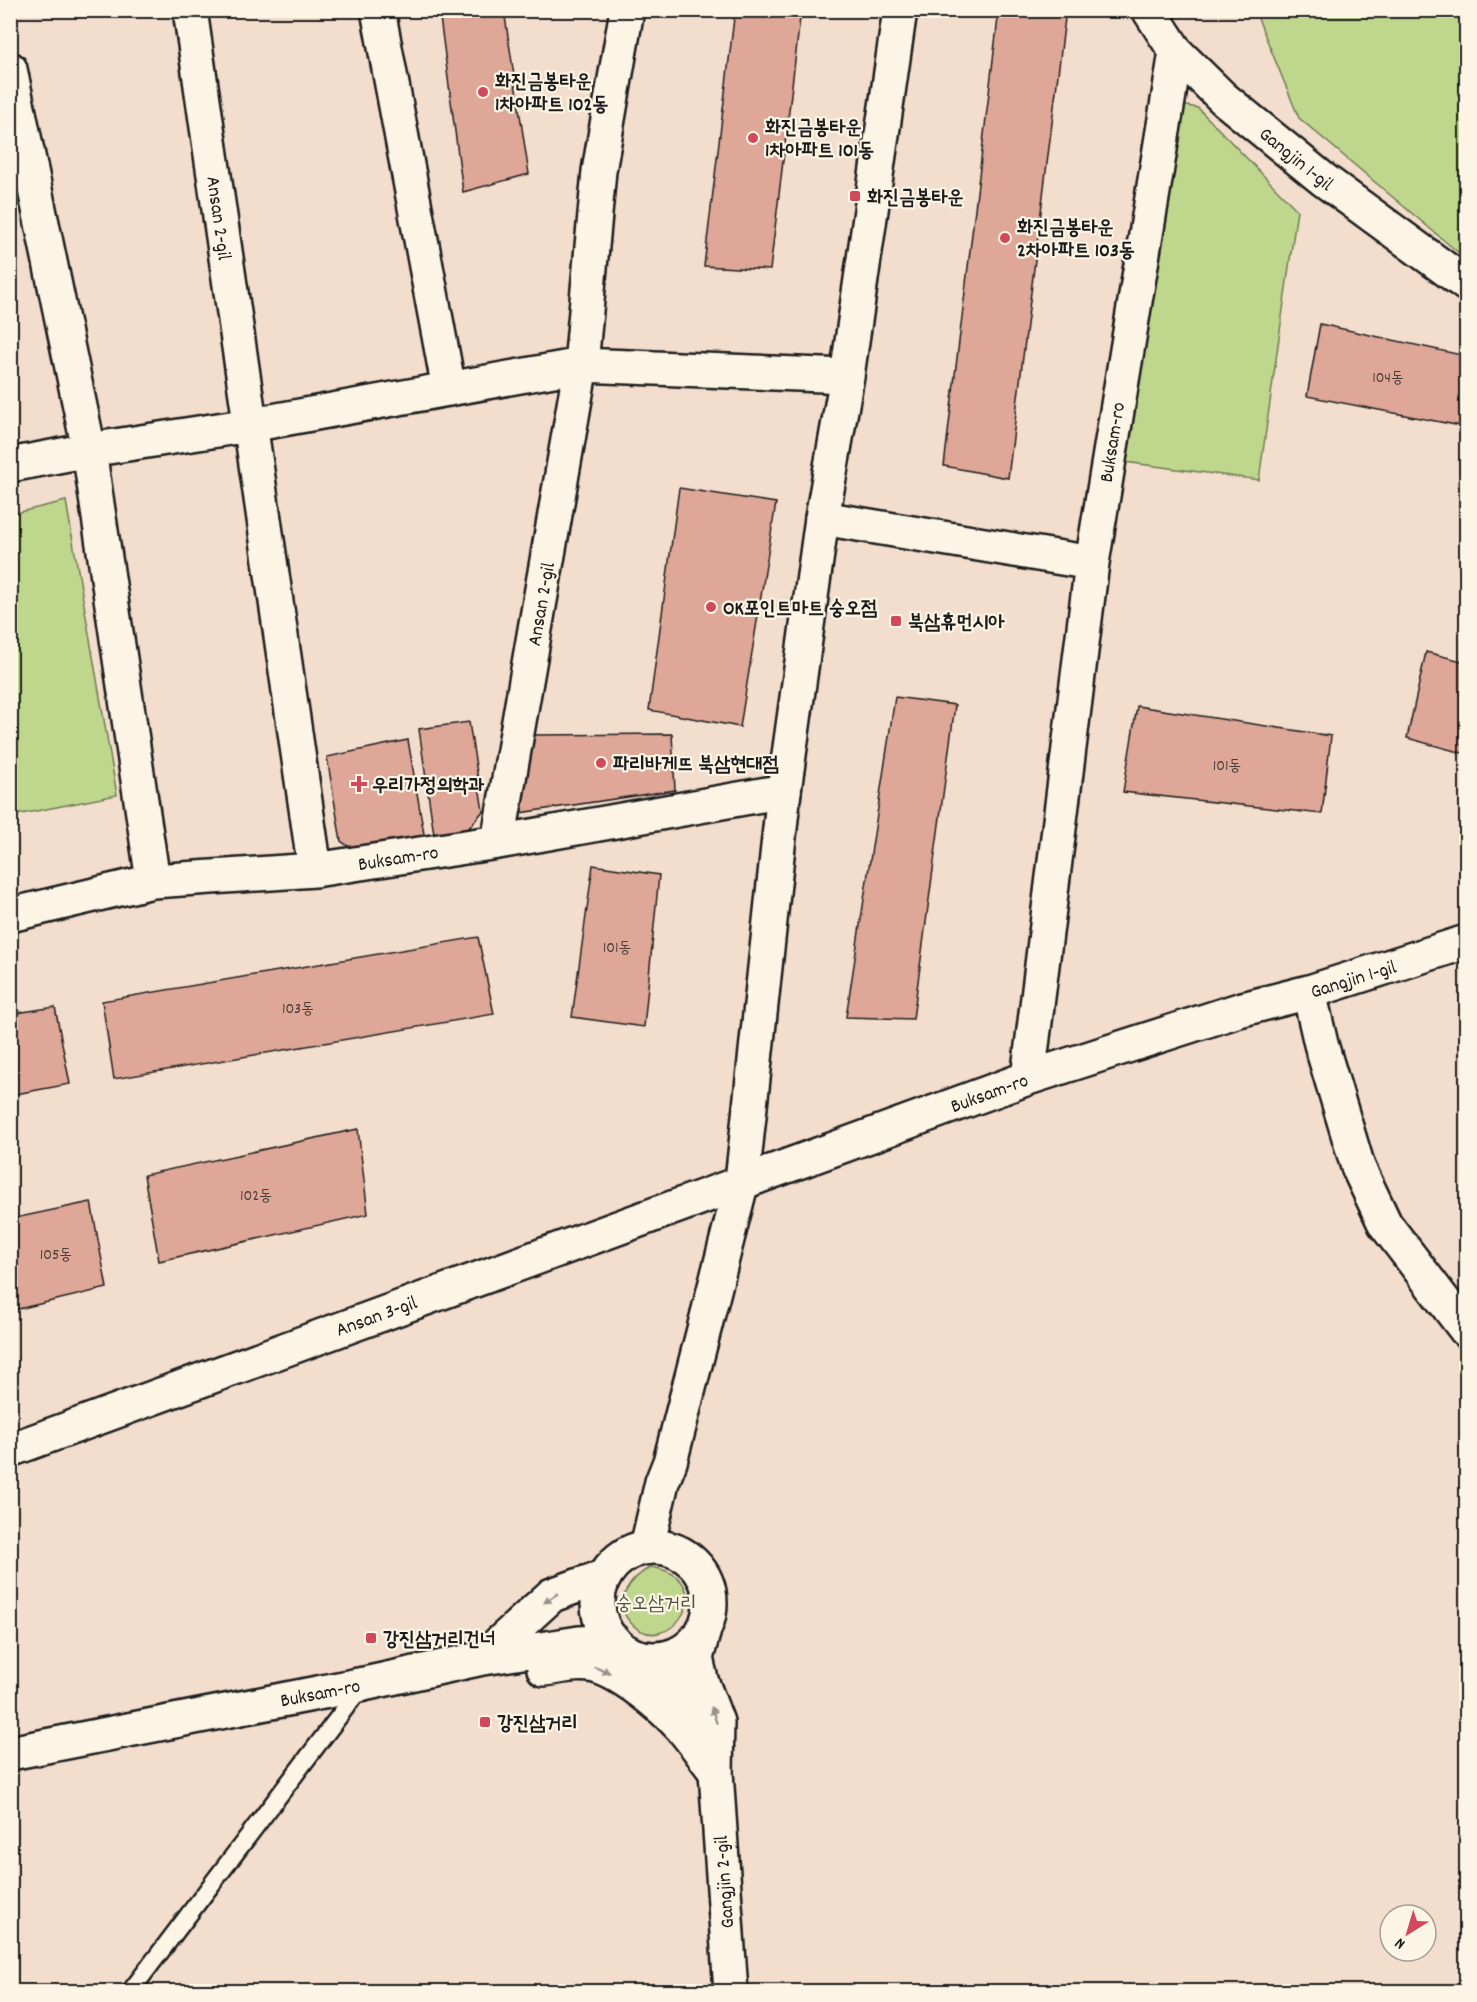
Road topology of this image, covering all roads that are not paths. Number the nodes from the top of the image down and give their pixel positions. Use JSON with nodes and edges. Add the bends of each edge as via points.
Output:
{"nodes":[{"id":1,"x":190,"y":10,"type":"edge"},
{"id":2,"x":378,"y":10,"type":"edge"},
{"id":3,"x":627,"y":10,"type":"edge"},
{"id":4,"x":900,"y":10,"type":"edge"},
{"id":5,"x":1149,"y":10,"type":"edge"},
{"id":6,"x":1176,"y":52,"type":"junction"},
{"id":7,"x":10,"y":69,"type":"edge"},
{"id":8,"x":1467,"y":284,"type":"edge"},
{"id":9,"x":581,"y":365,"type":"junction"},
{"id":10,"x":847,"y":376,"type":"junction"},
{"id":11,"x":449,"y":388,"type":"junction"},
{"id":12,"x":250,"y":424,"type":"junction"},
{"id":13,"x":89,"y":450,"type":"junction"},
{"id":14,"x":10,"y":465,"type":"edge"},
{"id":15,"x":822,"y":518,"type":"junction"},
{"id":16,"x":1092,"y":563,"type":"junction"},
{"id":17,"x":784,"y":791,"type":"junction"},
{"id":18,"x":498,"y":842,"type":"junction"},
{"id":19,"x":315,"y":870,"type":"junction"},
{"id":20,"x":153,"y":881,"type":"junction"},
{"id":21,"x":10,"y":915,"type":"edge"},
{"id":22,"x":1467,"y":942,"type":"edge"},
{"id":23,"x":1309,"y":993,"type":"junction"},
{"id":24,"x":1239,"y":1011,"type":"joint"},
{"id":25,"x":1028,"y":1078,"type":"junction"},
{"id":26,"x":742,"y":1181,"type":"junction"},
{"id":27,"x":1467,"y":1329,"type":"edge"},
{"id":28,"x":10,"y":1450,"type":"edge"},
{"id":29,"x":670,"y":1462,"type":"junction"},
{"id":30,"x":647,"y":1547,"type":"junction"},
{"id":31,"x":695,"y":1564,"type":"junction"},
{"id":32,"x":605,"y":1576,"type":"junction"},
{"id":33,"x":704,"y":1630,"type":"junction"},
{"id":34,"x":614,"y":1641,"type":"junction"},
{"id":35,"x":483,"y":1658,"type":"junction"},
{"id":36,"x":644,"y":1658,"type":"junction"},
{"id":37,"x":364,"y":1684,"type":"junction"},
{"id":38,"x":10,"y":1753,"type":"edge"},
{"id":39,"x":716,"y":1772,"type":"junction"},
{"id":40,"x":130,"y":1992,"type":"edge"},
{"id":41,"x":731,"y":1992,"type":"edge"}],
"edges":[{"from":1,"to":12,"type":"street","name":"Ansan 2-gil"},
{"from":2,"to":11,"type":"street"},
{"from":3,"to":9,"type":"street","name":"Ansan 2-gil","via":[[599,171]]},
{"from":4,"to":10,"type":"street"},
{"from":5,"to":6,"type":"street","name":"Gangjin 1-gil"},
{"from":6,"to":8,"type":"street","name":"Gangjin 1-gil","via":[[1223,98],[1324,180]]},
{"from":6,"to":16,"type":"street","name":"Buksam-ro"},
{"from":7,"to":13,"type":"street"},
{"from":9,"to":10,"type":"street"},
{"from":9,"to":11,"type":"street"},
{"from":9,"to":18,"type":"street","name":"Ansan 2-gil"},
{"from":10,"to":15,"type":"street"},
{"from":11,"to":12,"type":"street"},
{"from":12,"to":13,"type":"street"},
{"from":12,"to":19,"type":"street","name":"Ansan 2-gil"},
{"from":13,"to":14,"type":"street"},
{"from":13,"to":20,"type":"street"},
{"from":15,"to":16,"type":"street"},
{"from":15,"to":17,"type":"street"},
{"from":16,"to":25,"type":"street","name":"Buksam-ro"},
{"from":17,"to":18,"type":"street","name":"Buksam-ro"},
{"from":17,"to":26,"type":"street"},
{"from":18,"to":19,"type":"street","name":"Buksam-ro"},
{"from":19,"to":20,"type":"street","name":"Buksam-ro"},
{"from":20,"to":21,"type":"street","name":"Buksam-ro"},
{"from":22,"to":23,"type":"street","name":"Gangjin 1-gil"},
{"from":23,"to":24,"type":"street","name":"Gangjin 1-gil"},
{"from":23,"to":27,"type":"street","via":[[1358,1167],[1385,1224]]},
{"from":24,"to":25,"type":"street","name":"Buksam-ro"},
{"from":25,"to":26,"type":"street","name":"Buksam-ro"},
{"from":26,"to":28,"type":"street","name":"Ansan 3-gil"},
{"from":26,"to":29,"type":"street"},
{"from":29,"to":30,"type":"street"},
{"from":29,"to":31,"type":"street","via":[[669,1499]]},
{"from":30,"to":31,"type":"street","via":[[681,1553]]},
{"from":30,"to":32,"type":"street","via":[[615,1562]]},
{"from":31,"to":33,"type":"street","via":[[710,1596]]},
{"from":32,"to":34,"type":"street","via":[[598,1610],[603,1627]]},
{"from":32,"to":35,"type":"street","one_way":true,"via":[[552,1595]]},
{"from":33,"to":36,"type":"street","via":[[678,1654]]},
{"from":39,"to":33,"type":"street","name":"Gangjin 2-gil","one_way":true,"via":[[717,1722],[696,1658]]},
{"from":34,"to":35,"type":"street"},
{"from":34,"to":36,"type":"street","via":[[627,1652]]},
{"from":35,"to":37,"type":"street","name":"Buksam-ro"},
{"from":35,"to":39,"type":"street","one_way":true,"via":[[545,1669],[575,1664],[596,1667],[618,1677],[681,1727]]},
{"from":36,"to":39,"type":"street","via":[[667,1678]]},
{"from":37,"to":38,"type":"street","name":"Buksam-ro"},
{"from":37,"to":40,"type":"lane"},
{"from":39,"to":41,"type":"street","name":"Gangjin 2-gil"}]}
